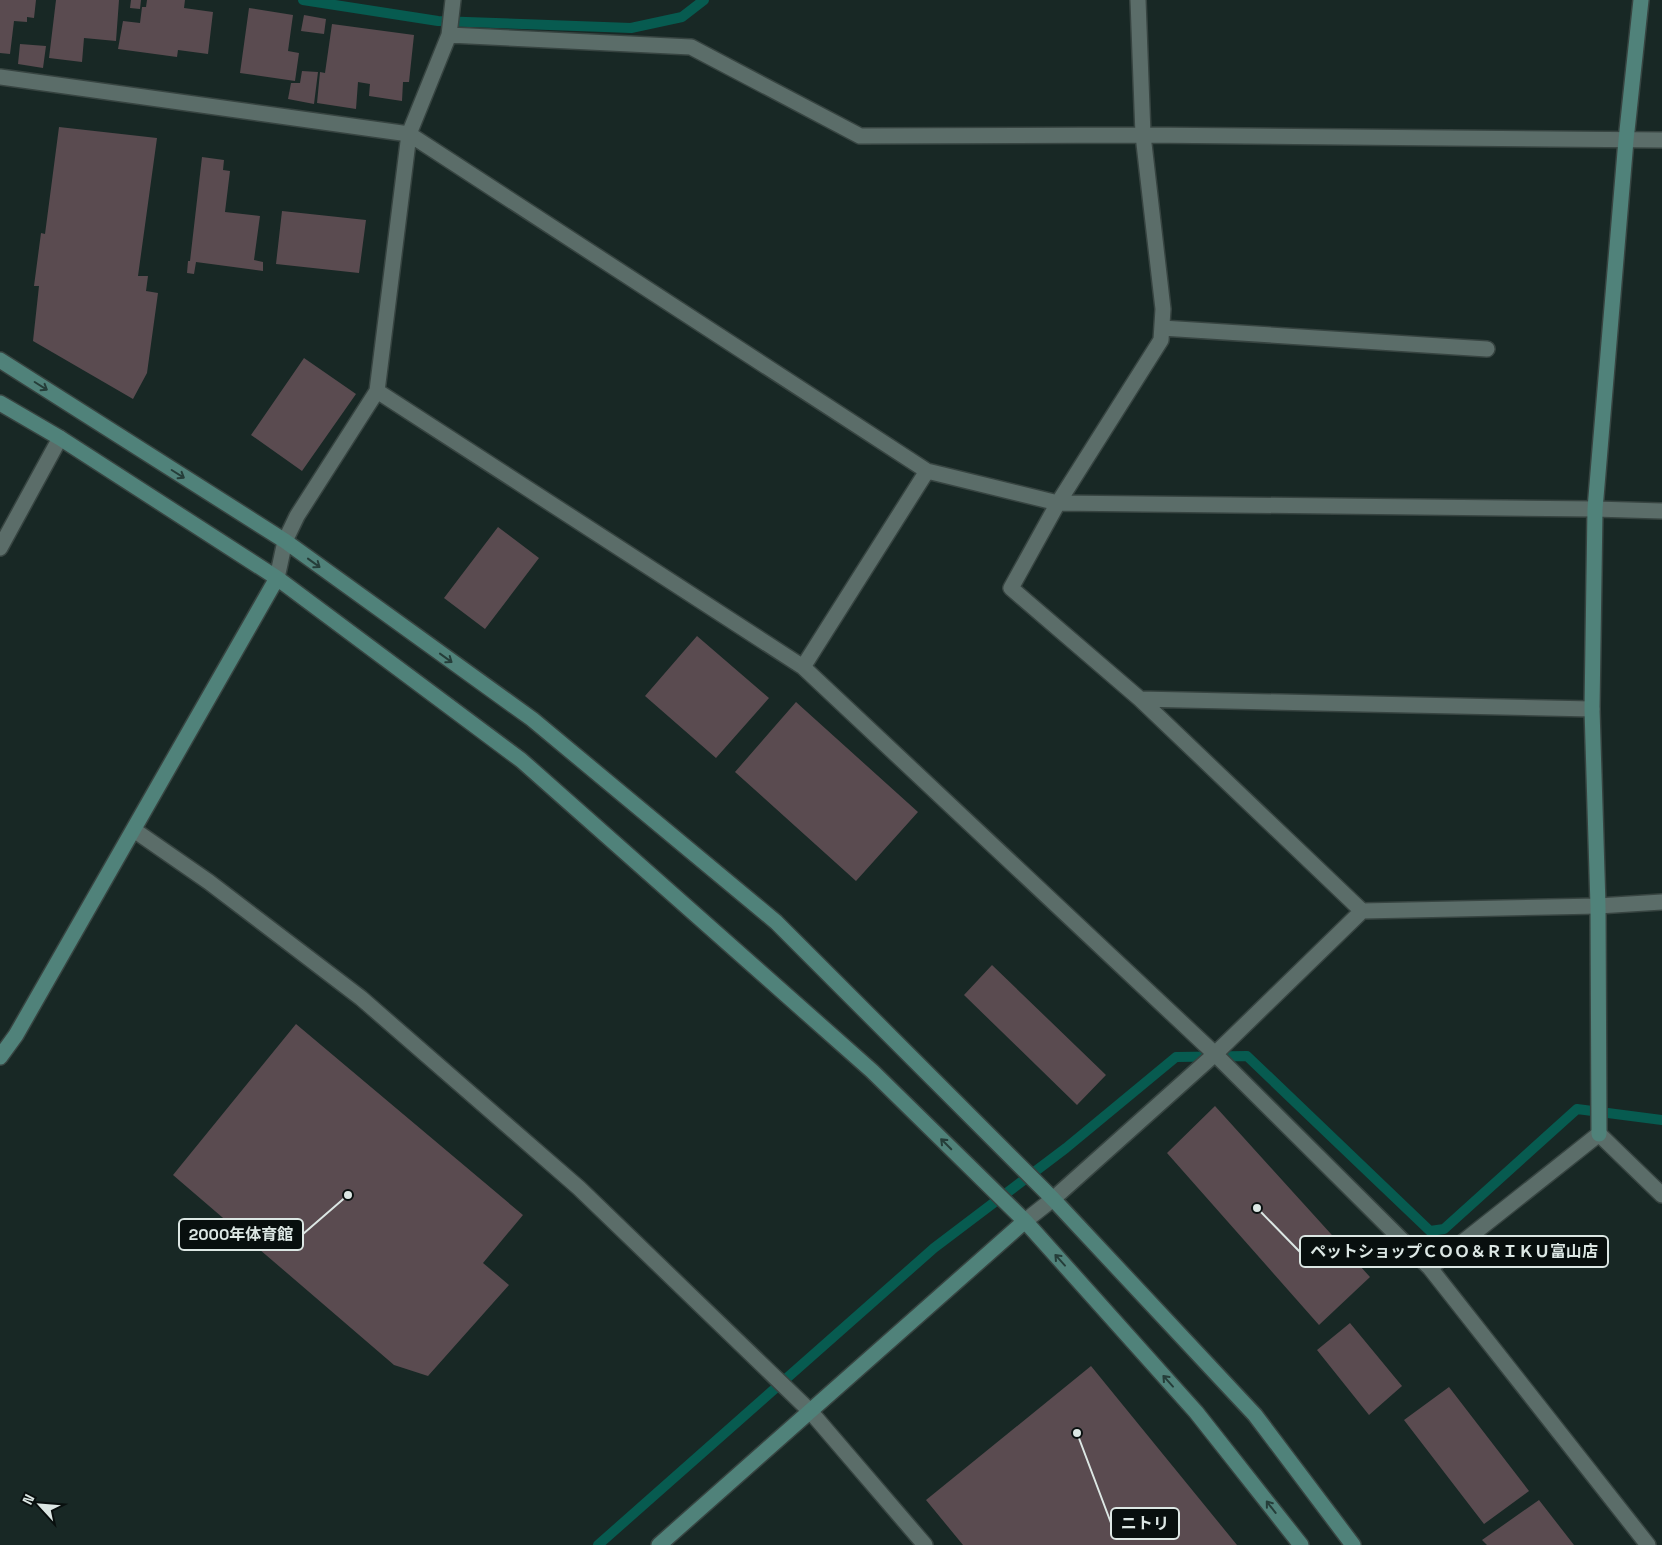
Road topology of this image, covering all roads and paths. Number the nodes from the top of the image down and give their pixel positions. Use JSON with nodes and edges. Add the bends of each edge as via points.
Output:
{"nodes":[{"id":1,"x":454,"y":0,"type":"edge"},
{"id":2,"x":1138,"y":0,"type":"edge"},
{"id":3,"x":1641,"y":0,"type":"edge"},
{"id":4,"x":449,"y":35,"type":"junction"},
{"id":5,"x":0,"y":77,"type":"edge"},
{"id":6,"x":409,"y":134,"type":"junction"},
{"id":7,"x":1143,"y":135,"type":"junction"},
{"id":8,"x":1626,"y":140,"type":"junction"},
{"id":9,"x":1662,"y":140,"type":"edge"},
{"id":10,"x":1162,"y":328,"type":"junction"},
{"id":11,"x":1487,"y":349,"type":"dead end"},
{"id":12,"x":0,"y":360,"type":"edge"},
{"id":13,"x":377,"y":391,"type":"junction"},
{"id":14,"x":0,"y":403,"type":"edge"},
{"id":15,"x":60,"y":438,"type":"junction"},
{"id":16,"x":927,"y":471,"type":"junction"},
{"id":17,"x":1058,"y":503,"type":"junction"},
{"id":18,"x":1596,"y":509,"type":"junction"},
{"id":19,"x":1662,"y":511,"type":"edge"},
{"id":20,"x":285,"y":541,"type":"junction"},
{"id":21,"x":0,"y":548,"type":"edge"},
{"id":22,"x":277,"y":578,"type":"junction"},
{"id":23,"x":803,"y":667,"type":"junction"},
{"id":24,"x":1140,"y":698,"type":"junction"},
{"id":25,"x":1592,"y":709,"type":"junction"},
{"id":26,"x":134,"y":830,"type":"junction"},
{"id":27,"x":1662,"y":902,"type":"edge"},
{"id":28,"x":1598,"y":906,"type":"junction"},
{"id":29,"x":1362,"y":911,"type":"junction"},
{"id":30,"x":1215,"y":1054,"type":"junction"},
{"id":31,"x":0,"y":1057,"type":"edge"},
{"id":32,"x":1599,"y":1134,"type":"junction"},
{"id":33,"x":1662,"y":1195,"type":"edge"},
{"id":34,"x":1053,"y":1199,"type":"junction"},
{"id":35,"x":1025,"y":1221,"type":"junction"},
{"id":36,"x":1430,"y":1268,"type":"junction"},
{"id":37,"x":810,"y":1411,"type":"junction"},
{"id":38,"x":659,"y":1545,"type":"edge"},
{"id":39,"x":925,"y":1545,"type":"edge"},
{"id":40,"x":1301,"y":1545,"type":"edge"},
{"id":41,"x":1353,"y":1545,"type":"edge"},
{"id":42,"x":1648,"y":1545,"type":"edge"}],
"edges":[{"from":1,"to":4,"type":"street"},
{"from":2,"to":7,"type":"street"},
{"from":3,"to":8,"type":"street"},
{"from":4,"to":6,"type":"street"},
{"from":4,"to":7,"type":"street","via":[[691,47],[860,136]]},
{"from":5,"to":6,"type":"street"},
{"from":6,"to":13,"type":"street"},
{"from":6,"to":16,"type":"street"},
{"from":7,"to":8,"type":"street"},
{"from":7,"to":10,"type":"street","via":[[1163,309]]},
{"from":8,"to":9,"type":"street"},
{"from":8,"to":18,"type":"street"},
{"from":10,"to":11,"type":"street"},
{"from":10,"to":17,"type":"street","via":[[1161,340]]},
{"from":12,"to":20,"type":"street","one_way":true},
{"from":13,"to":20,"type":"street","via":[[297,516]]},
{"from":13,"to":23,"type":"street"},
{"from":14,"to":15,"type":"street"},
{"from":15,"to":21,"type":"street"},
{"from":15,"to":22,"type":"street"},
{"from":16,"to":17,"type":"street"},
{"from":16,"to":23,"type":"street"},
{"from":17,"to":18,"type":"street"},
{"from":17,"to":24,"type":"street","via":[[1011,588]]},
{"from":18,"to":19,"type":"street"},
{"from":18,"to":25,"type":"street"},
{"from":20,"to":22,"type":"street"},
{"from":20,"to":34,"type":"street","one_way":true,"via":[[532,719],[776,922]]},
{"from":22,"to":26,"type":"street"},
{"from":35,"to":22,"type":"street","one_way":true,"via":[[872,1071],[521,760]]},
{"from":23,"to":30,"type":"street"},
{"from":24,"to":25,"type":"street"},
{"from":24,"to":29,"type":"street"},
{"from":25,"to":28,"type":"street"},
{"from":26,"to":31,"type":"street","via":[[16,1035]]},
{"from":26,"to":37,"type":"street","via":[[209,882],[361,998],[579,1188]]},
{"from":27,"to":28,"type":"street"},
{"from":28,"to":29,"type":"street"},
{"from":28,"to":32,"type":"street"},
{"from":29,"to":30,"type":"street"},
{"from":30,"to":34,"type":"street"},
{"from":30,"to":36,"type":"street"},
{"from":32,"to":33,"type":"street"},
{"from":32,"to":36,"type":"street"},
{"from":34,"to":35,"type":"street"},
{"from":34,"to":41,"type":"street","via":[[1255,1414]]},
{"from":35,"to":37,"type":"street"},
{"from":40,"to":35,"type":"street","one_way":true,"via":[[1196,1412]]},
{"from":36,"to":42,"type":"street"},
{"from":37,"to":38,"type":"street"},
{"from":37,"to":39,"type":"street"}]}
